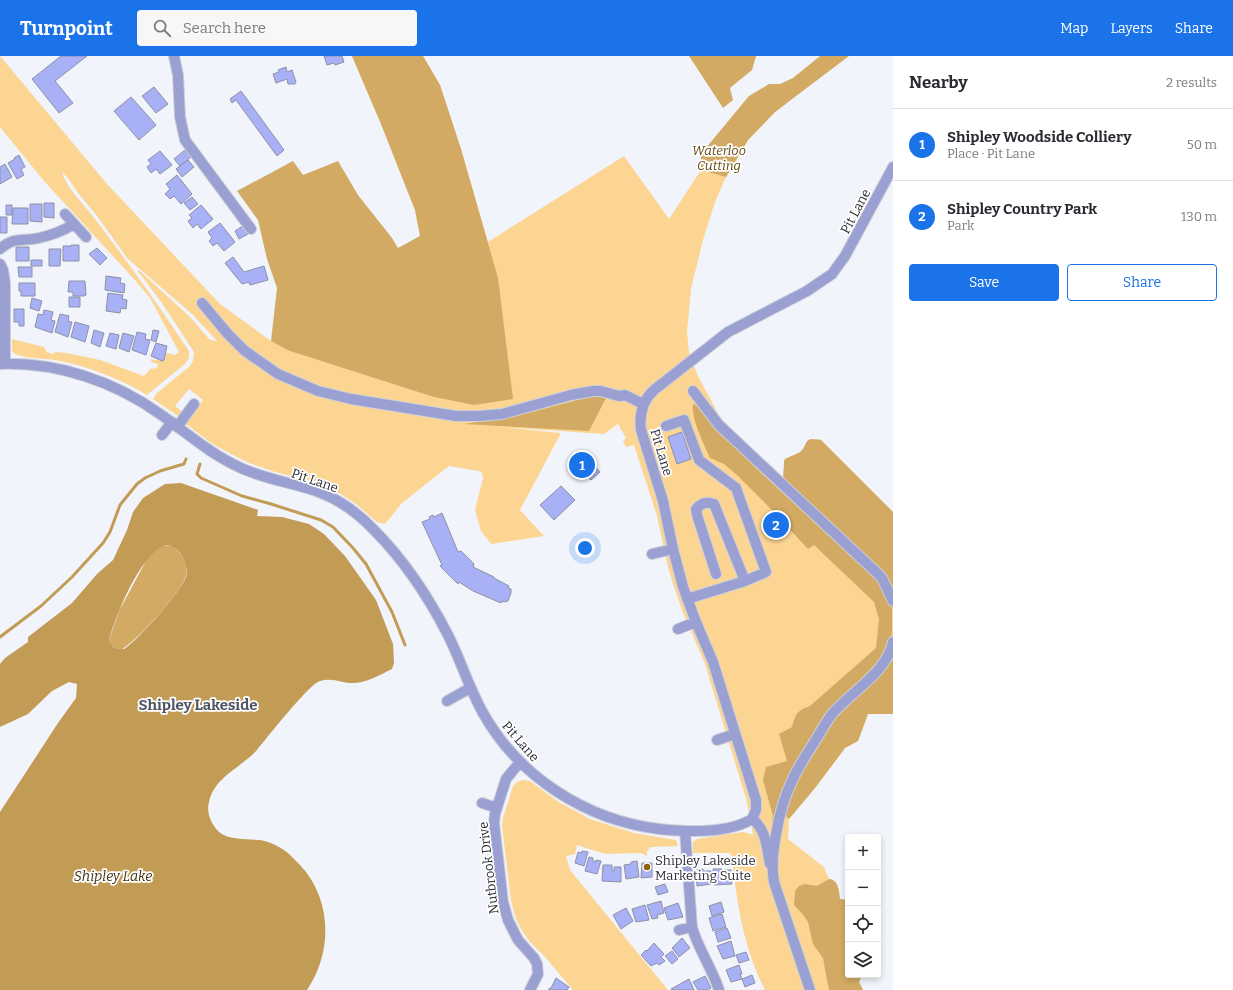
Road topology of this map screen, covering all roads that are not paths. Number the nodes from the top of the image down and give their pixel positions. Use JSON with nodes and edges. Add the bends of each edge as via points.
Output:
{"nodes":[{"id":1,"x":174,"y":56,"type":"edge"},
{"id":2,"x":893,"y":166,"type":"edge"},
{"id":3,"x":65,"y":214,"type":"dead end"},
{"id":4,"x":74,"y":224,"type":"junction"},
{"id":5,"x":251,"y":229,"type":"dead end"},
{"id":6,"x":86,"y":237,"type":"dead end"},
{"id":7,"x":0,"y":249,"type":"edge"},
{"id":8,"x":0,"y":264,"type":"edge"},
{"id":9,"x":202,"y":303,"type":"dead end"},
{"id":10,"x":2,"y":364,"type":"edge"},
{"id":11,"x":693,"y":391,"type":"dead end"},
{"id":12,"x":194,"y":404,"type":"dead end"},
{"id":13,"x":643,"y":404,"type":"junction"},
{"id":14,"x":174,"y":424,"type":"junction"},
{"id":15,"x":666,"y":426,"type":"dead end"},
{"id":16,"x":162,"y":435,"type":"dead end"},
{"id":17,"x":673,"y":549,"type":"junction"},
{"id":18,"x":652,"y":554,"type":"dead end"},
{"id":19,"x":716,"y":574,"type":"dead end"},
{"id":20,"x":745,"y":581,"type":"junction"},
{"id":21,"x":687,"y":599,"type":"junction"},
{"id":22,"x":893,"y":601,"type":"edge"},
{"id":23,"x":696,"y":622,"type":"junction"},
{"id":24,"x":678,"y":629,"type":"dead end"},
{"id":25,"x":893,"y":642,"type":"edge"},
{"id":26,"x":470,"y":688,"type":"junction"},
{"id":27,"x":447,"y":702,"type":"dead end"},
{"id":28,"x":735,"y":734,"type":"junction"},
{"id":29,"x":717,"y":740,"type":"dead end"},
{"id":30,"x":520,"y":762,"type":"junction"},
{"id":31,"x":482,"y":803,"type":"dead end"},
{"id":32,"x":497,"y":808,"type":"junction"},
{"id":33,"x":752,"y":819,"type":"junction"},
{"id":34,"x":685,"y":831,"type":"junction"},
{"id":35,"x":772,"y":872,"type":"junction"},
{"id":36,"x":692,"y":927,"type":"junction"},
{"id":37,"x":679,"y":930,"type":"dead end"},
{"id":38,"x":531,"y":990,"type":"edge"},
{"id":39,"x":720,"y":990,"type":"edge"},
{"id":40,"x":810,"y":990,"type":"edge"}],
"edges":[{"from":1,"to":5,"type":"street","via":[[184,140]]},
{"from":2,"to":13,"type":"street","name":"Pit Lane","via":[[849,251],[832,274],[807,291],[720,337],[654,390]]},
{"from":3,"to":4,"type":"street"},
{"from":4,"to":6,"type":"street"},
{"from":4,"to":7,"type":"street","via":[[56,233],[14,240]]},
{"from":8,"to":10,"type":"street","via":[[5,282]]},
{"from":9,"to":13,"type":"street","via":[[227,334],[278,374],[318,391],[350,399],[456,416],[502,414],[584,392],[601,391],[625,395]]},
{"from":10,"to":14,"type":"street","name":"Pit Lane","via":[[52,368],[95,379],[136,398]]},
{"from":11,"to":22,"type":"street","via":[[719,425],[882,578]]},
{"from":12,"to":14,"type":"street"},
{"from":13,"to":17,"type":"street","name":"Pit Lane","via":[[641,430],[663,501]]},
{"from":14,"to":16,"type":"street"},
{"from":14,"to":26,"type":"street","name":"Pit Lane","via":[[213,453],[240,468],[321,493],[360,517],[383,540],[425,596],[448,636]]},
{"from":15,"to":20,"type":"street","via":[[684,420],[699,460],[736,488],[766,572]]},
{"from":17,"to":18,"type":"street"},
{"from":17,"to":21,"type":"street","name":"Pit Lane"},
{"from":19,"to":20,"type":"street","via":[[697,515],[696,509],[702,503],[714,504]]},
{"from":20,"to":21,"type":"street"},
{"from":21,"to":23,"type":"street","name":"Pit Lane"},
{"from":23,"to":24,"type":"street"},
{"from":23,"to":28,"type":"street","name":"Pit Lane","via":[[713,662]]},
{"from":25,"to":35,"type":"street","via":[[888,658],[879,669],[832,714],[794,776],[786,794],[777,828]]},
{"from":26,"to":27,"type":"street"},
{"from":26,"to":30,"type":"street","name":"Pit Lane","via":[[489,722]]},
{"from":28,"to":29,"type":"street"},
{"from":28,"to":33,"type":"street","name":"Pit Lane","via":[[756,800],[756,810]]},
{"from":30,"to":32,"type":"street","name":"Nutbrook Drive","via":[[506,780]]},
{"from":30,"to":34,"type":"street","name":"Pit Lane","via":[[563,795],[598,813],[651,828]]},
{"from":31,"to":32,"type":"street"},
{"from":32,"to":38,"type":"street","name":"Nutbrook Drive","via":[[494,830],[503,902],[513,933],[537,962],[538,974]]},
{"from":33,"to":34,"type":"street","name":"Pit Lane","via":[[742,824],[721,828]]},
{"from":33,"to":35,"type":"street","via":[[762,830]]},
{"from":34,"to":36,"type":"street"},
{"from":35,"to":40,"type":"street"},
{"from":36,"to":37,"type":"street"},
{"from":36,"to":39,"type":"street"}]}
